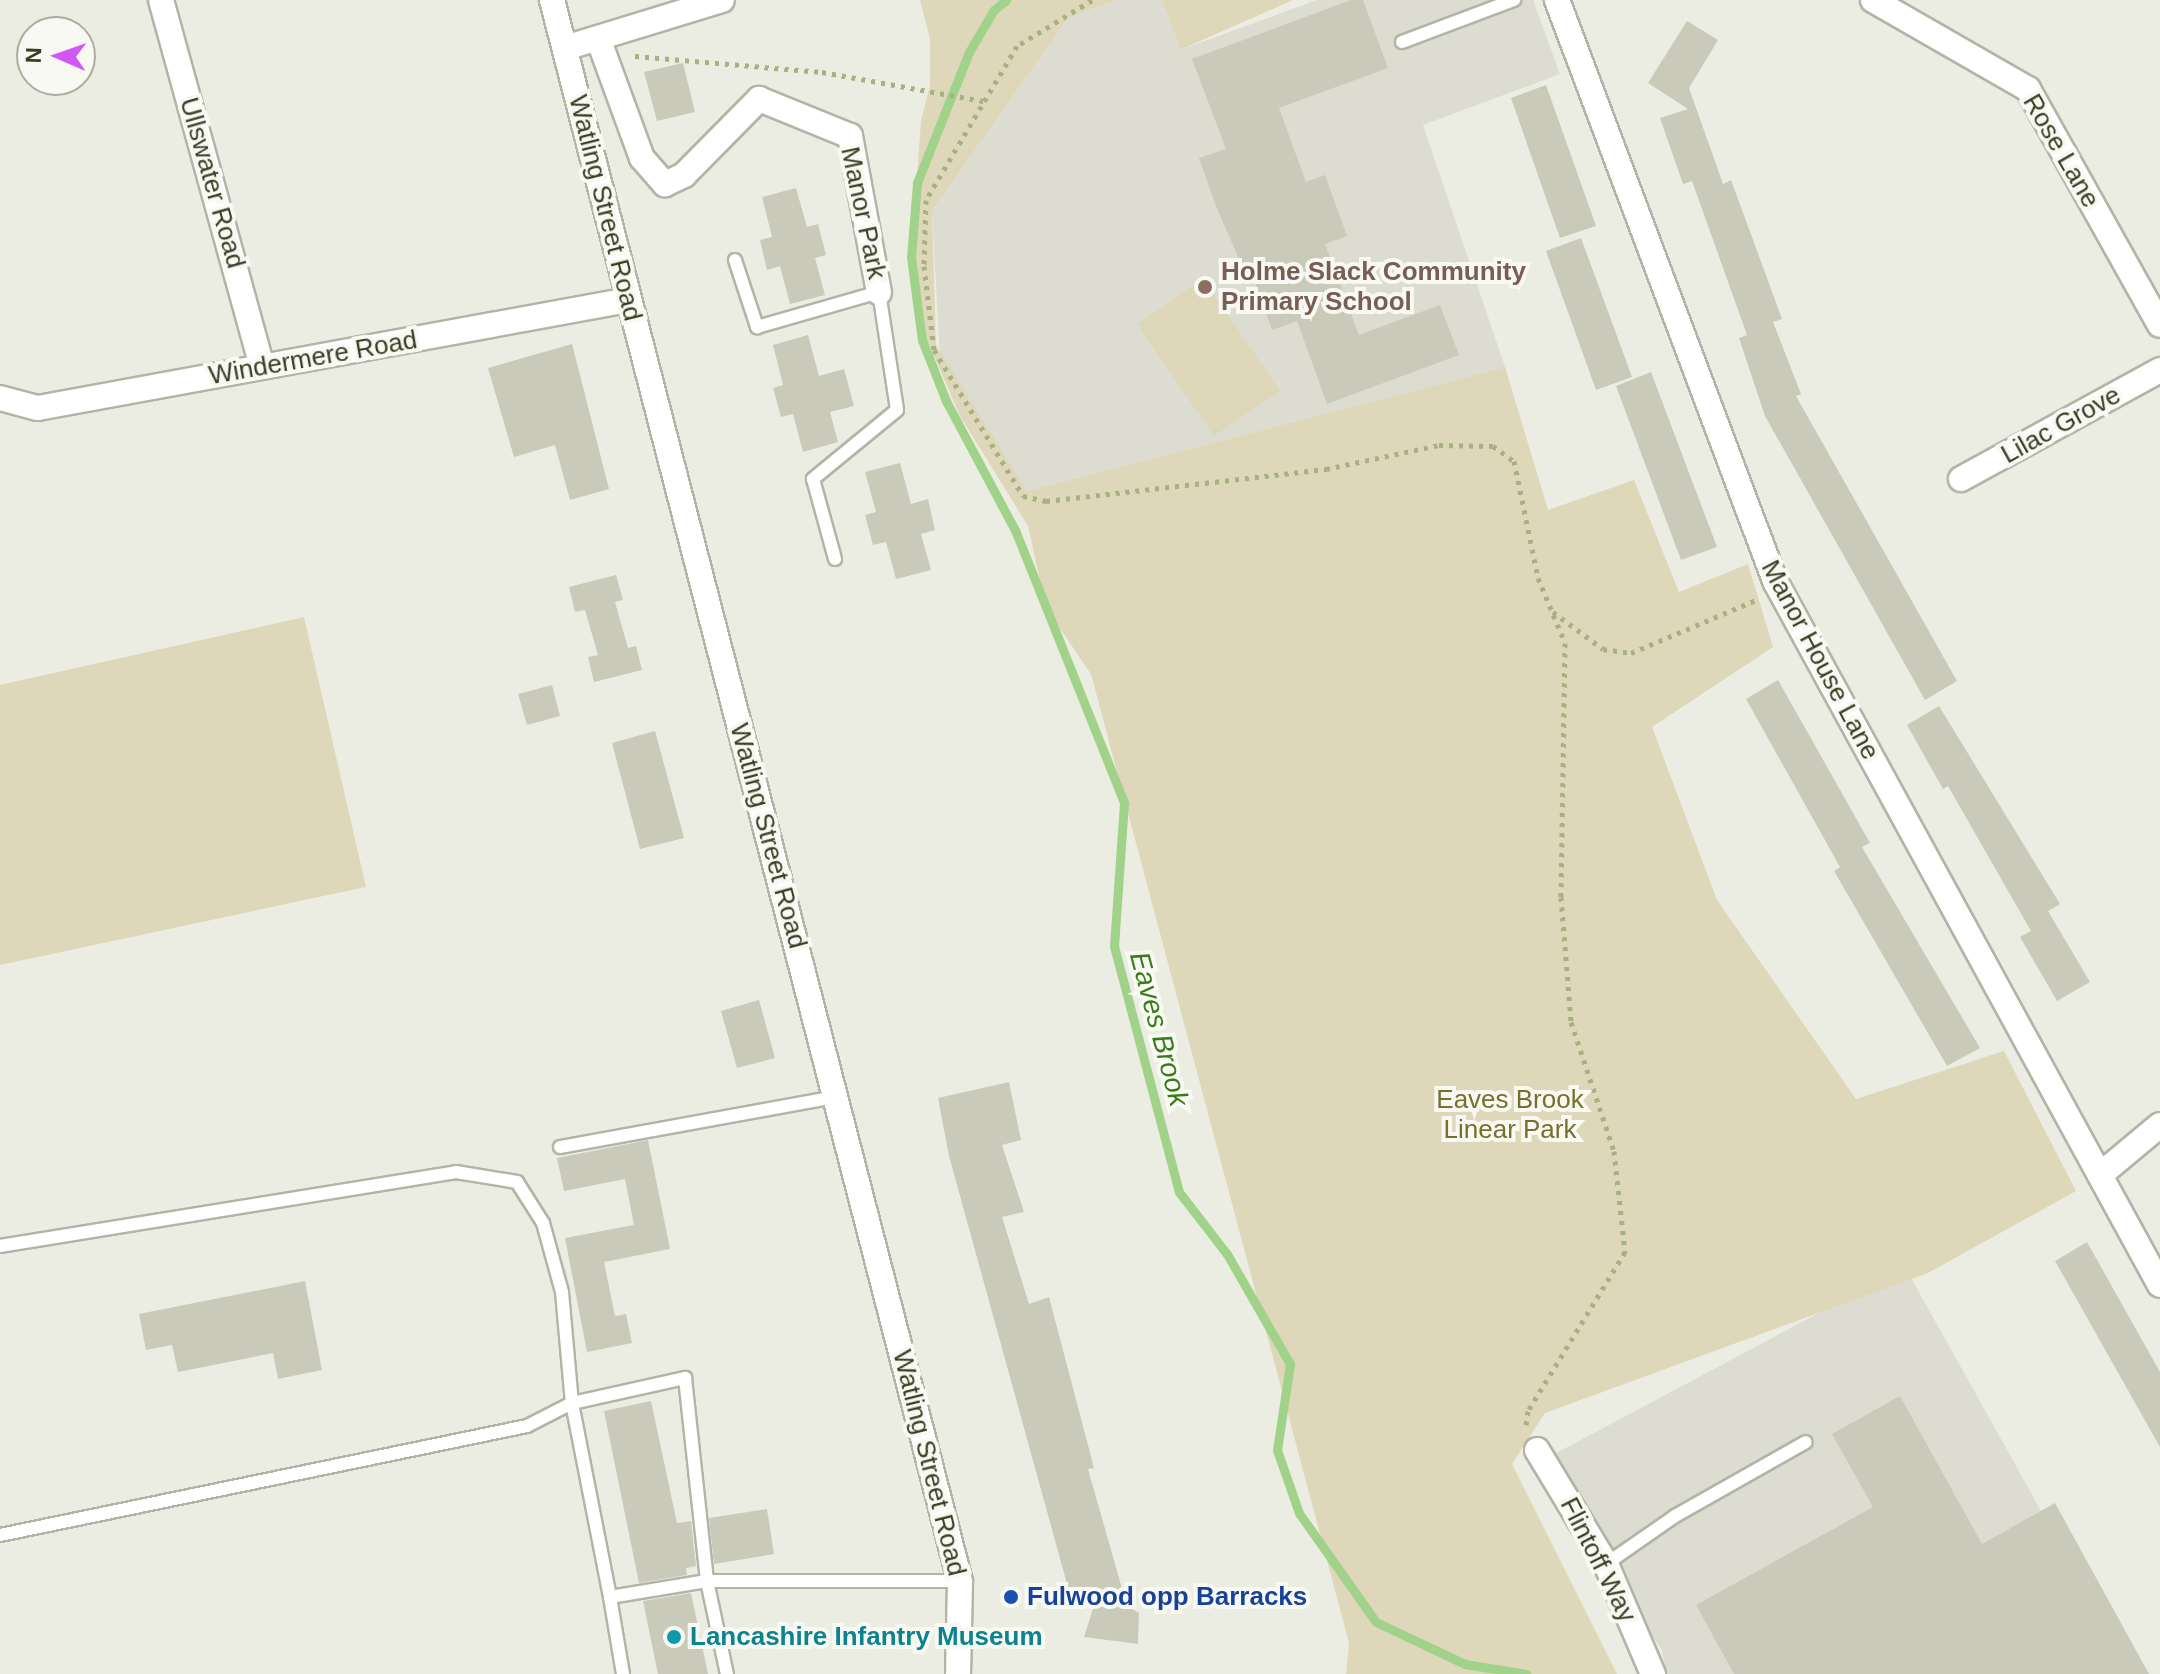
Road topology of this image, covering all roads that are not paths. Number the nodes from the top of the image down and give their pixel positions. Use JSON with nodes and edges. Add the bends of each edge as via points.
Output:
{"nodes":[{"id":1,"x":161,"y":0,"type":"edge"},
{"id":2,"x":552,"y":0,"type":"edge"},
{"id":3,"x":1514,"y":0,"type":"edge"},
{"id":4,"x":1557,"y":0,"type":"edge"},
{"id":5,"x":1873,"y":0,"type":"edge"},
{"id":6,"x":715,"y":1,"type":"edge"},
{"id":7,"x":598,"y":38,"type":"junction"},
{"id":8,"x":1402,"y":42,"type":"dead end"},
{"id":9,"x":565,"y":48,"type":"junction"},
{"id":10,"x":735,"y":260,"type":"dead end"},
{"id":11,"x":879,"y":292,"type":"junction"},
{"id":12,"x":628,"y":300,"type":"junction"},
{"id":13,"x":2160,"y":325,"type":"edge"},
{"id":14,"x":262,"y":366,"type":"junction"},
{"id":15,"x":2160,"y":370,"type":"edge"},
{"id":16,"x":0,"y":398,"type":"edge"},
{"id":17,"x":1961,"y":479,"type":"dead end"},
{"id":18,"x":835,"y":559,"type":"dead end"},
{"id":19,"x":836,"y":1097,"type":"junction"},
{"id":20,"x":2160,"y":1125,"type":"edge"},
{"id":21,"x":560,"y":1147,"type":"dead end"},
{"id":22,"x":2100,"y":1175,"type":"junction"},
{"id":23,"x":0,"y":1246,"type":"edge"},
{"id":24,"x":2160,"y":1285,"type":"edge"},
{"id":25,"x":572,"y":1403,"type":"junction"},
{"id":26,"x":1806,"y":1442,"type":"dead end"},
{"id":27,"x":1537,"y":1450,"type":"road end"},
{"id":28,"x":0,"y":1535,"type":"edge"},
{"id":29,"x":1606,"y":1564,"type":"junction"},
{"id":30,"x":707,"y":1581,"type":"junction"},
{"id":31,"x":960,"y":1581,"type":"junction"},
{"id":32,"x":610,"y":1597,"type":"junction"},
{"id":33,"x":623,"y":1674,"type":"edge"},
{"id":34,"x":727,"y":1674,"type":"edge"},
{"id":35,"x":958,"y":1674,"type":"edge"},
{"id":36,"x":1653,"y":1674,"type":"edge"}],
"edges":[{"from":1,"to":14,"type":"street","name":"Ullswater Road"},
{"from":2,"to":9,"type":"street","name":"Watling Street Road"},
{"from":3,"to":8,"type":"lane"},
{"from":4,"to":22,"type":"street","name":"Manor House Lane","via":[[1775,581]]},
{"from":5,"to":13,"type":"street","name":"Rose Lane","via":[[2028,89]]},
{"from":6,"to":7,"type":"street"},
{"from":7,"to":9,"type":"street"},
{"from":7,"to":11,"type":"street","name":"Manor Park","via":[[642,158],[665,184],[684,175],[759,99],[850,136]]},
{"from":9,"to":12,"type":"street","name":"Watling Street Road"},
{"from":10,"to":11,"type":"lane","name":"Manor Park","via":[[757,327]]},
{"from":11,"to":18,"type":"lane","name":"Manor Park","via":[[897,410],[813,479]]},
{"from":12,"to":14,"type":"street","name":"Windermere Road"},
{"from":12,"to":19,"type":"street","name":"Watling Street Road"},
{"from":14,"to":16,"type":"street","name":"Windermere Road","via":[[38,408]]},
{"from":15,"to":17,"type":"street","name":"Lilac Grove"},
{"from":19,"to":21,"type":"lane"},
{"from":19,"to":31,"type":"street","name":"Watling Street Road"},
{"from":20,"to":22,"type":"street"},
{"from":22,"to":24,"type":"street","name":"Manor House Lane"},
{"from":23,"to":25,"type":"lane","via":[[456,1172],[517,1182],[543,1223],[562,1292]]},
{"from":25,"to":28,"type":"lane","via":[[527,1426]]},
{"from":25,"to":30,"type":"lane","via":[[685,1378]]},
{"from":25,"to":32,"type":"lane"},
{"from":26,"to":29,"type":"lane","via":[[1675,1516]]},
{"from":27,"to":29,"type":"street","name":"Flintoff Way"},
{"from":29,"to":36,"type":"street","name":"Flintoff Way"},
{"from":30,"to":31,"type":"lane"},
{"from":30,"to":32,"type":"lane"},
{"from":30,"to":34,"type":"lane"},
{"from":31,"to":35,"type":"street","name":"Watling Street Road"},
{"from":32,"to":33,"type":"lane"}]}
